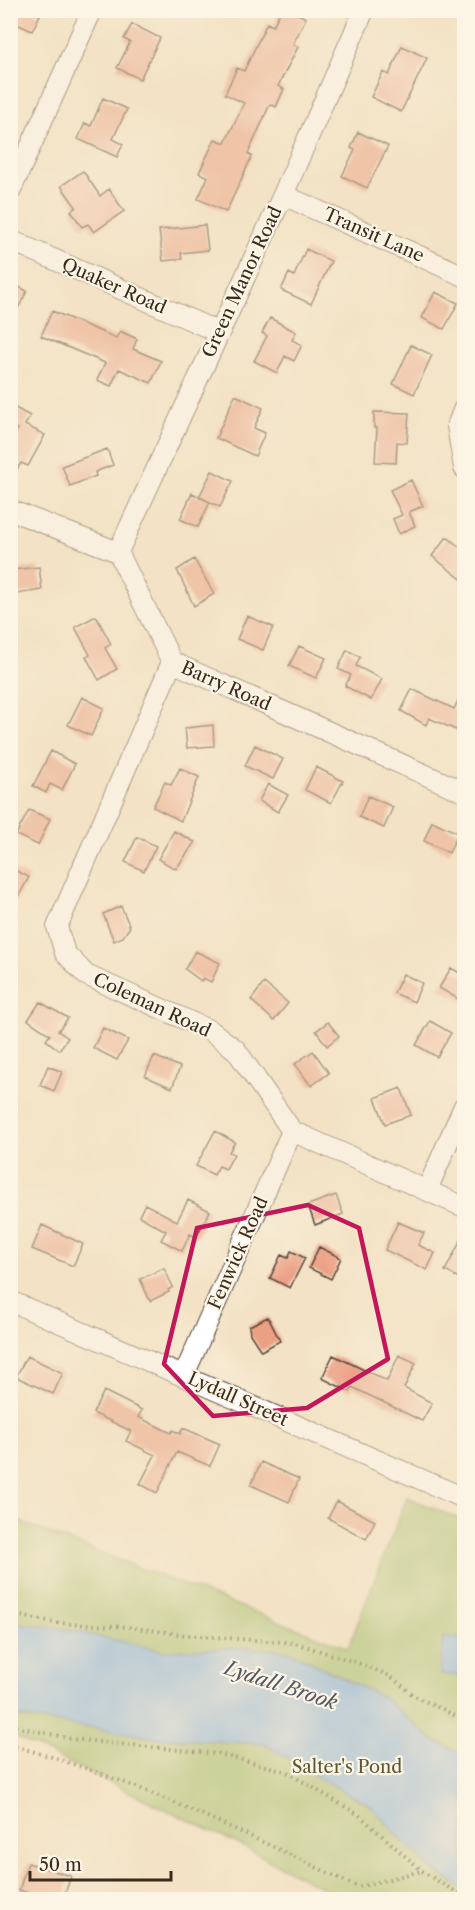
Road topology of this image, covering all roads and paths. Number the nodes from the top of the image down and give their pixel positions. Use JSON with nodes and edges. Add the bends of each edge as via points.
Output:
{"nodes":[{"id":1,"x":92,"y":10,"type":"edge"},
{"id":2,"x":364,"y":10,"type":"edge"},
{"id":3,"x":10,"y":192,"type":"edge"},
{"id":4,"x":283,"y":195,"type":"junction"},
{"id":5,"x":10,"y":240,"type":"edge"},
{"id":6,"x":465,"y":276,"type":"edge"},
{"id":7,"x":218,"y":332,"type":"junction"},
{"id":8,"x":465,"y":408,"type":"edge"},
{"id":9,"x":465,"y":468,"type":"edge"},
{"id":10,"x":10,"y":510,"type":"edge"},
{"id":11,"x":118,"y":552,"type":"junction"},
{"id":12,"x":172,"y":662,"type":"junction"},
{"id":13,"x":465,"y":792,"type":"edge"},
{"id":14,"x":465,"y":1106,"type":"edge"},
{"id":15,"x":292,"y":1131,"type":"junction"},
{"id":16,"x":426,"y":1190,"type":"junction"},
{"id":17,"x":465,"y":1206,"type":"edge"},
{"id":18,"x":10,"y":1301,"type":"edge"},
{"id":19,"x":184,"y":1375,"type":"junction"},
{"id":20,"x":465,"y":1498,"type":"edge"},
{"id":21,"x":10,"y":1614,"type":"edge"},
{"id":22,"x":465,"y":1720,"type":"edge"},
{"id":23,"x":10,"y":1725,"type":"edge"},
{"id":24,"x":10,"y":1745,"type":"edge"},
{"id":25,"x":422,"y":1871,"type":"junction"},
{"id":26,"x":465,"y":1897,"type":"edge"}],
"edges":[{"from":1,"to":3,"type":"street"},
{"from":2,"to":4,"type":"street","name":"Green Manor Road"},
{"from":4,"to":6,"type":"street","name":"Transit Lane"},
{"from":4,"to":7,"type":"street","name":"Green Manor Road"},
{"from":5,"to":7,"type":"street","name":"Quaker Road"},
{"from":7,"to":11,"type":"street","name":"Green Manor Road"},
{"from":8,"to":9,"type":"street","via":[[457,426]]},
{"from":10,"to":11,"type":"street"},
{"from":11,"to":12,"type":"street","name":"Barry Road"},
{"from":12,"to":13,"type":"street","name":"Barry Road"},
{"from":12,"to":15,"type":"street","name":"Coleman Road","via":[[57,927],[65,953],[86,975],[211,1031],[236,1050]]},
{"from":14,"to":16,"type":"street"},
{"from":15,"to":16,"type":"street"},
{"from":15,"to":19,"type":"street","name":"Fenwick Road"},
{"from":16,"to":17,"type":"street"},
{"from":18,"to":19,"type":"street","name":"Lydall Street"},
{"from":19,"to":20,"type":"street","name":"Lydall Street"},
{"from":21,"to":22,"type":"path","via":[[57,1623],[295,1643],[390,1676],[413,1695]]},
{"from":23,"to":25,"type":"path","via":[[72,1739],[219,1754],[285,1771],[359,1815]]},
{"from":24,"to":25,"type":"path","via":[[121,1780],[194,1809],[358,1887]]},
{"from":25,"to":26,"type":"path"}]}
